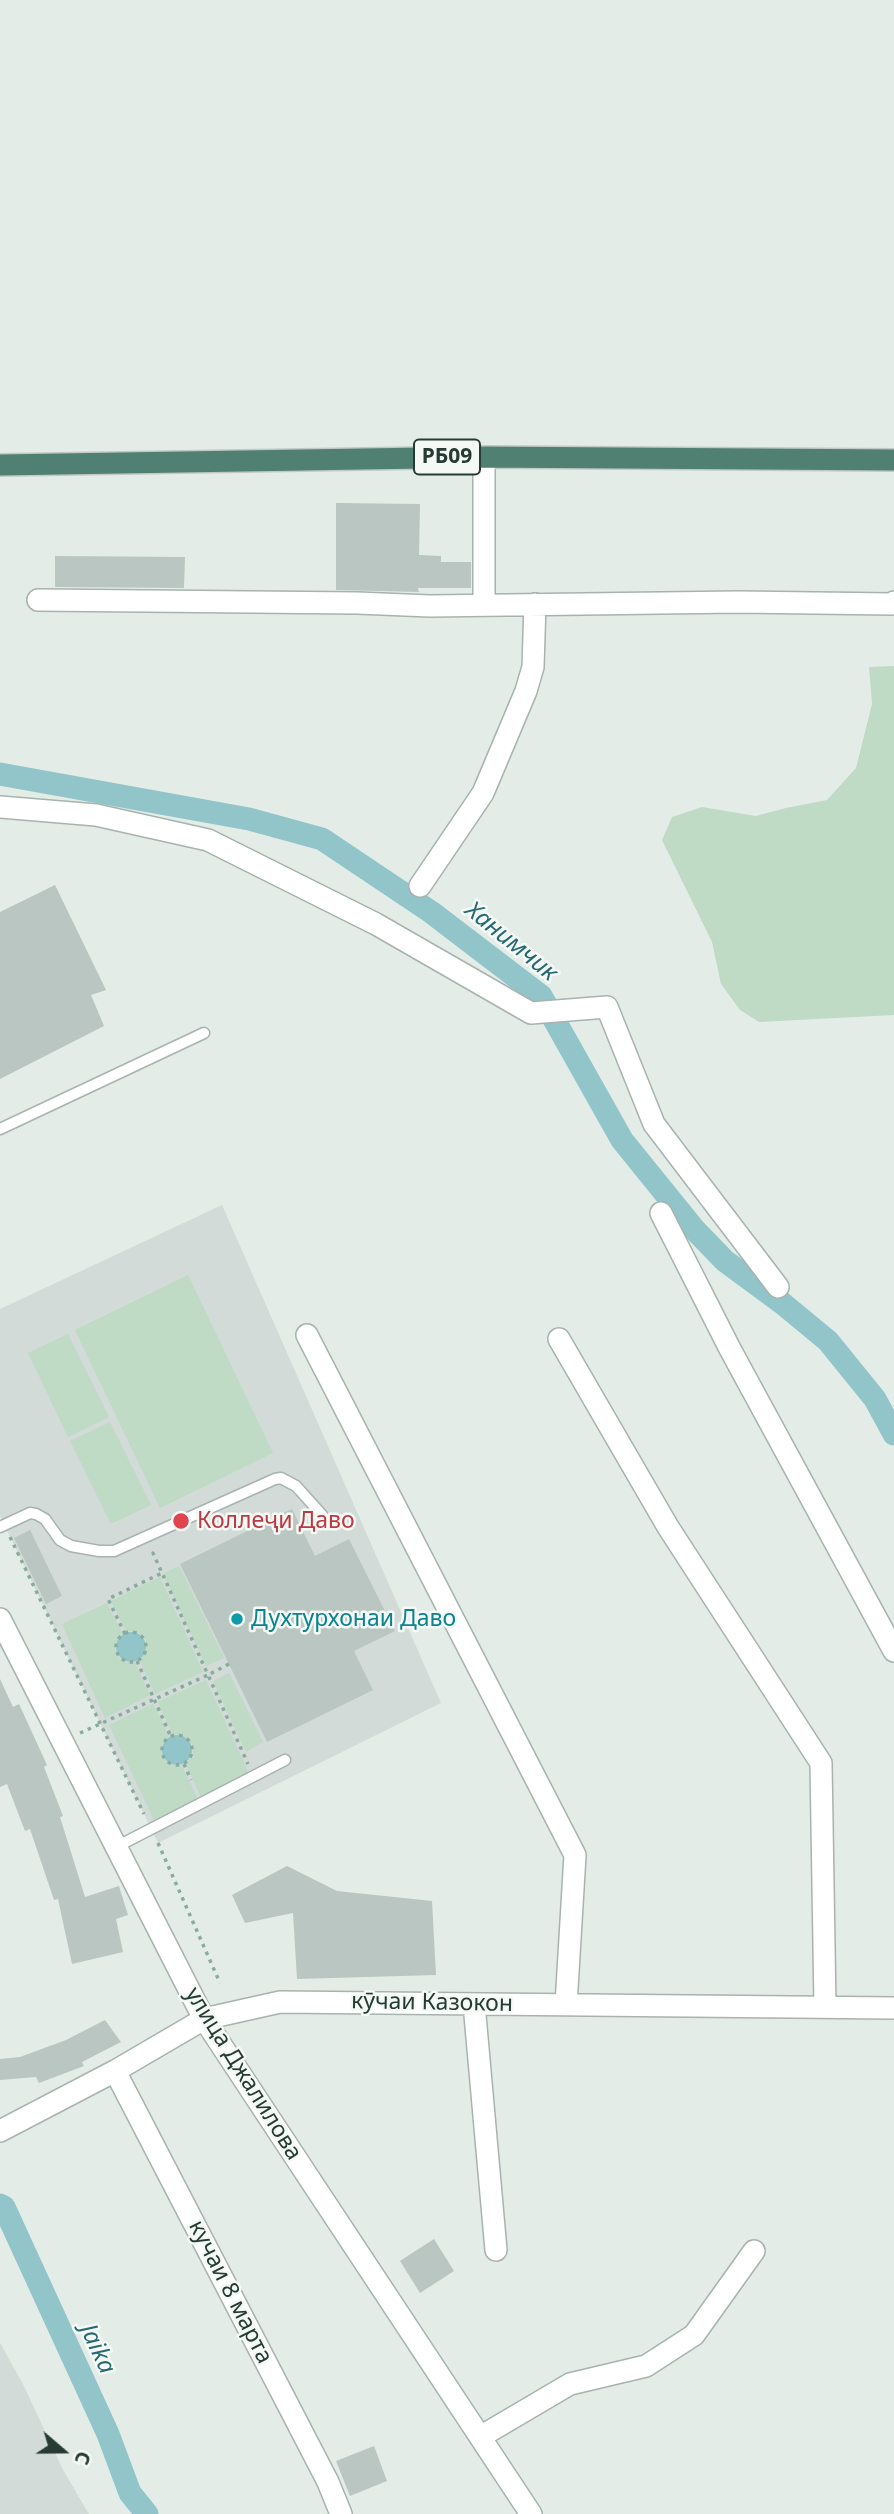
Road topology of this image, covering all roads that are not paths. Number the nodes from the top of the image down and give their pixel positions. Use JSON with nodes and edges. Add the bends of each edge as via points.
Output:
{"nodes":[{"id":1,"x":484,"y":457,"type":"junction"},
{"id":2,"x":894,"y":460,"type":"edge"},
{"id":3,"x":0,"y":466,"type":"edge"},
{"id":4,"x":38,"y":600,"type":"dead end"},
{"id":5,"x":894,"y":602,"type":"edge"},
{"id":6,"x":535,"y":604,"type":"junction"},
{"id":7,"x":484,"y":605,"type":"junction"},
{"id":8,"x":0,"y":807,"type":"edge"},
{"id":9,"x":420,"y":886,"type":"dead end"},
{"id":10,"x":204,"y":1033,"type":"dead end"},
{"id":11,"x":0,"y":1129,"type":"edge"},
{"id":12,"x":661,"y":1213,"type":"dead end"},
{"id":13,"x":778,"y":1287,"type":"dead end"},
{"id":14,"x":307,"y":1335,"type":"dead end"},
{"id":15,"x":559,"y":1339,"type":"dead end"},
{"id":16,"x":323,"y":1516,"type":"dead end"},
{"id":17,"x":2,"y":1526,"type":"edge"},
{"id":18,"x":0,"y":1619,"type":"edge"},
{"id":19,"x":894,"y":1651,"type":"edge"},
{"id":20,"x":285,"y":1760,"type":"dead end"},
{"id":21,"x":116,"y":1847,"type":"junction"},
{"id":22,"x":474,"y":2004,"type":"junction"},
{"id":23,"x":566,"y":2005,"type":"junction"},
{"id":24,"x":825,"y":2007,"type":"junction"},
{"id":25,"x":894,"y":2008,"type":"edge"},
{"id":26,"x":204,"y":2019,"type":"junction"},
{"id":27,"x":115,"y":2071,"type":"junction"},
{"id":28,"x":42,"y":2109,"type":"junction"},
{"id":29,"x":0,"y":2115,"type":"edge"},
{"id":30,"x":0,"y":2131,"type":"edge"},
{"id":31,"x":496,"y":2250,"type":"dead end"},
{"id":32,"x":754,"y":2251,"type":"dead end"},
{"id":33,"x":480,"y":2437,"type":"junction"},
{"id":34,"x":341,"y":2514,"type":"edge"},
{"id":35,"x":531,"y":2514,"type":"edge"}],
"edges":[{"from":1,"to":2,"type":"highway","number":"РБ09"},
{"from":1,"to":3,"type":"highway","number":"РБ09"},
{"from":1,"to":7,"type":"street"},
{"from":4,"to":7,"type":"street"},
{"from":5,"to":6,"type":"street"},
{"from":6,"to":7,"type":"street"},
{"from":6,"to":9,"type":"street","via":[[533,667],[526,691],[483,793]]},
{"from":8,"to":13,"type":"street","via":[[96,815],[208,839],[376,924],[531,1013],[607,1007],[654,1124]]},
{"from":10,"to":11,"type":"lane"},
{"from":12,"to":19,"type":"street"},
{"from":14,"to":23,"type":"street","via":[[575,1854]]},
{"from":15,"to":24,"type":"street","via":[[668,1527],[821,1763]]},
{"from":16,"to":17,"type":"lane","via":[[296,1486],[281,1478],[114,1551],[72,1546],[36,1514]]},
{"from":18,"to":21,"type":"street","name":"улица Джалилова"},
{"from":20,"to":21,"type":"lane"},
{"from":21,"to":26,"type":"street","name":"улица Джалилова"},
{"from":22,"to":23,"type":"street","name":"кӯчаи Казокон"},
{"from":22,"to":26,"type":"street","name":"кӯчаи Казокон","via":[[279,2002]]},
{"from":22,"to":31,"type":"street"},
{"from":23,"to":24,"type":"street","name":"кӯчаи Казокон"},
{"from":24,"to":25,"type":"street","name":"кӯчаи Казокон"},
{"from":26,"to":27,"type":"street","name":"кӯчаи Казокон"},
{"from":26,"to":33,"type":"street","name":"улица Джалилова"},
{"from":27,"to":28,"type":"street","name":"кӯчаи Казокон"},
{"from":27,"to":34,"type":"street","name":"кучаи 8 марта"},
{"from":28,"to":29,"type":"street"},
{"from":28,"to":30,"type":"street","name":"кӯчаи Казокон"},
{"from":32,"to":33,"type":"street","via":[[694,2335],[646,2366],[570,2384]]},
{"from":33,"to":35,"type":"street","name":"улица Джалилова"}]}
